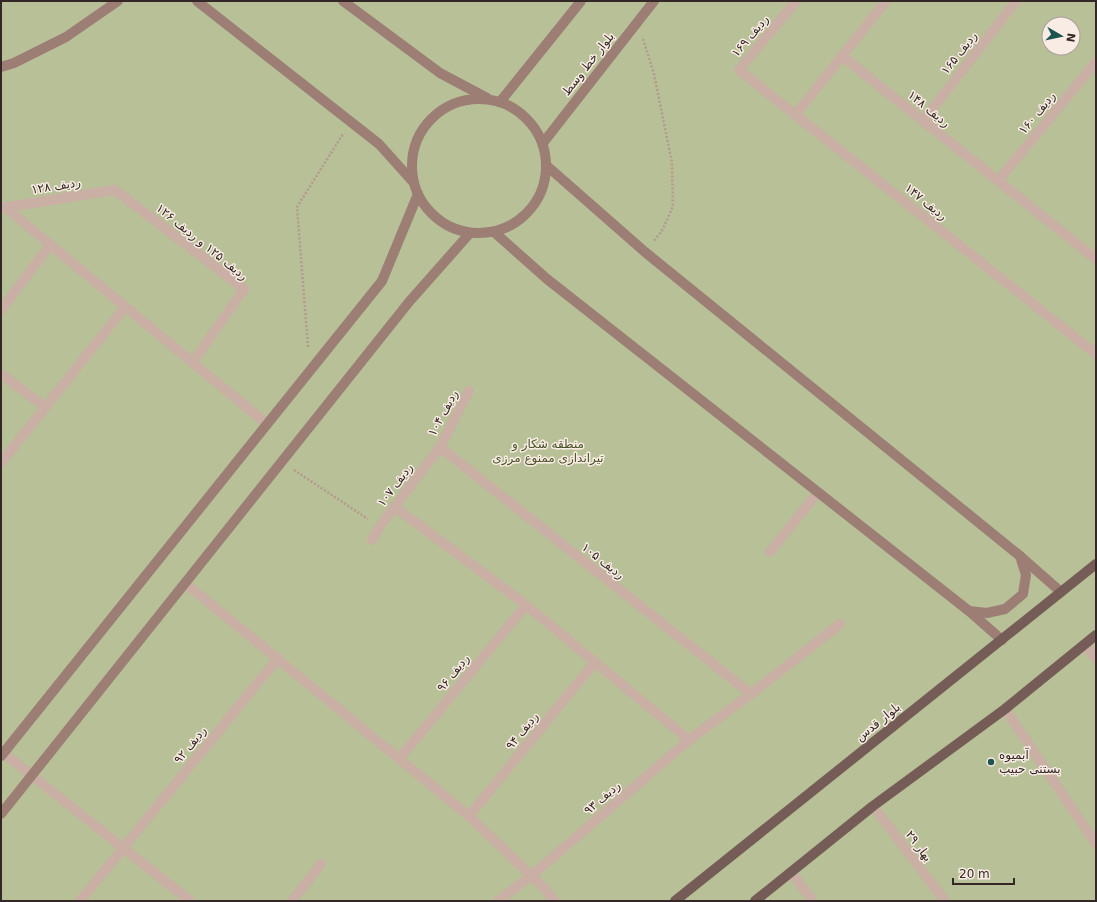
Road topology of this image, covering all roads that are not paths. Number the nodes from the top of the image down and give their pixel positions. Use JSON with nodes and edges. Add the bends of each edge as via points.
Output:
{"nodes":[{"id":1,"x":118,"y":1,"type":"edge"},
{"id":2,"x":197,"y":1,"type":"edge"},
{"id":3,"x":343,"y":1,"type":"edge"},
{"id":4,"x":581,"y":1,"type":"edge"},
{"id":5,"x":654,"y":1,"type":"edge"},
{"id":6,"x":796,"y":1,"type":"edge"},
{"id":7,"x":886,"y":1,"type":"edge"},
{"id":8,"x":1016,"y":1,"type":"edge"},
{"id":9,"x":842,"y":56,"type":"junction"},
{"id":10,"x":1096,"y":62,"type":"edge"},
{"id":11,"x":1,"y":67,"type":"edge"},
{"id":12,"x":739,"y":70,"type":"joint"},
{"id":13,"x":488,"y":99,"type":"junction"},
{"id":14,"x":500,"y":102,"type":"junction"},
{"id":15,"x":796,"y":114,"type":"junction"},
{"id":16,"x":923,"y":121,"type":"junction"},
{"id":17,"x":543,"y":143,"type":"junction"},
{"id":18,"x":546,"y":166,"type":"junction"},
{"id":19,"x":998,"y":181,"type":"junction"},
{"id":20,"x":414,"y":183,"type":"junction"},
{"id":21,"x":115,"y":190,"type":"joint"},
{"id":22,"x":418,"y":194,"type":"junction"},
{"id":23,"x":3,"y":207,"type":"edge"},
{"id":24,"x":494,"y":232,"type":"junction"},
{"id":25,"x":470,"y":233,"type":"junction"},
{"id":26,"x":50,"y":245,"type":"junction"},
{"id":27,"x":1096,"y":260,"type":"edge"},
{"id":28,"x":126,"y":307,"type":"junction"},
{"id":29,"x":1,"y":310,"type":"edge"},
{"id":30,"x":1096,"y":354,"type":"edge"},
{"id":31,"x":193,"y":362,"type":"junction"},
{"id":32,"x":1,"y":374,"type":"edge"},
{"id":33,"x":469,"y":391,"type":"dead end"},
{"id":34,"x":45,"y":407,"type":"junction"},
{"id":35,"x":267,"y":424,"type":"junction"},
{"id":36,"x":440,"y":447,"type":"junction"},
{"id":37,"x":1,"y":463,"type":"edge"},
{"id":38,"x":818,"y":492,"type":"junction"},
{"id":39,"x":395,"y":507,"type":"junction"},
{"id":40,"x":372,"y":540,"type":"dead end"},
{"id":41,"x":770,"y":552,"type":"dead end"},
{"id":42,"x":1020,"y":556,"type":"junction"},
{"id":43,"x":1096,"y":564,"type":"edge"},
{"id":44,"x":185,"y":583,"type":"junction"},
{"id":45,"x":1061,"y":592,"type":"junction"},
{"id":46,"x":526,"y":605,"type":"junction"},
{"id":47,"x":969,"y":611,"type":"junction"},
{"id":48,"x":840,"y":624,"type":"dead end"},
{"id":49,"x":1096,"y":635,"type":"edge"},
{"id":50,"x":1002,"y":640,"type":"junction"},
{"id":51,"x":1085,"y":645,"type":"junction"},
{"id":52,"x":278,"y":658,"type":"junction"},
{"id":53,"x":1096,"y":659,"type":"edge"},
{"id":54,"x":595,"y":662,"type":"junction"},
{"id":55,"x":751,"y":694,"type":"junction"},
{"id":56,"x":1005,"y":709,"type":"junction"},
{"id":57,"x":689,"y":740,"type":"junction"},
{"id":58,"x":2,"y":753,"type":"edge"},
{"id":59,"x":400,"y":758,"type":"junction"},
{"id":60,"x":32,"y":776,"type":"junction"},
{"id":61,"x":873,"y":806,"type":"junction"},
{"id":62,"x":1,"y":814,"type":"edge"},
{"id":63,"x":469,"y":816,"type":"junction"},
{"id":64,"x":1096,"y":844,"type":"edge"},
{"id":65,"x":123,"y":848,"type":"junction"},
{"id":66,"x":321,"y":864,"type":"dead end"},
{"id":67,"x":791,"y":872,"type":"junction"},
{"id":68,"x":531,"y":876,"type":"junction"},
{"id":69,"x":80,"y":901,"type":"edge"},
{"id":70,"x":190,"y":901,"type":"edge"},
{"id":71,"x":292,"y":901,"type":"edge"},
{"id":72,"x":498,"y":901,"type":"edge"},
{"id":73,"x":554,"y":901,"type":"edge"},
{"id":74,"x":675,"y":901,"type":"edge"},
{"id":75,"x":755,"y":901,"type":"edge"},
{"id":76,"x":813,"y":901,"type":"edge"},
{"id":77,"x":944,"y":901,"type":"edge"}],
"edges":[{"from":1,"to":11,"type":"main road","via":[[66,37]]},
{"from":2,"to":20,"type":"main road","via":[[379,144]]},
{"from":3,"to":13,"type":"main road","via":[[440,74]]},
{"from":4,"to":14,"type":"main road"},
{"from":5,"to":17,"type":"main road","name":"بلوار خط وسط"},
{"from":6,"to":12,"type":"street","name":"ردیف ۱۶۹"},
{"from":7,"to":9,"type":"street"},
{"from":8,"to":16,"type":"street","name":"ردیف ۱۶۵"},
{"from":9,"to":15,"type":"street"},
{"from":9,"to":16,"type":"street","name":"ردیف ۱۴۸"},
{"from":10,"to":19,"type":"street","name":"ردیف ۱۶۰"},
{"from":12,"to":15,"type":"street","name":"ردیف ۱۴۷"},
{"from":13,"to":14,"type":"main road"},
{"from":13,"to":20,"type":"main road","via":[[469,99],[452,105],[436,115],[423,129],[415,146],[412,165]]},
{"from":14,"to":17,"type":"main road","via":[[518,111],[533,125]]},
{"from":15,"to":30,"type":"street","name":"ردیف ۱۴۷"},
{"from":16,"to":19,"type":"street","name":"ردیف ۱۴۸"},
{"from":17,"to":18,"type":"main road"},
{"from":18,"to":24,"type":"main road","via":[[543,188],[532,208],[515,224]]},
{"from":18,"to":42,"type":"main road","via":[[645,252]]},
{"from":19,"to":27,"type":"street","name":"ردیف ۱۴۸"},
{"from":20,"to":22,"type":"main road"},
{"from":21,"to":23,"type":"street","name":"ردیف ۱۲۸"},
{"from":21,"to":31,"type":"street","name":"ردیف ۱۲۵ و ردیف ۱۲۶","via":[[244,289]]},
{"from":22,"to":25,"type":"main road","via":[[431,213],[449,227]]},
{"from":22,"to":35,"type":"main road","via":[[382,281]]},
{"from":23,"to":26,"type":"street"},
{"from":24,"to":25,"type":"main road"},
{"from":24,"to":38,"type":"main road","via":[[547,279]]},
{"from":25,"to":44,"type":"main road","via":[[409,302]]},
{"from":26,"to":28,"type":"street"},
{"from":26,"to":29,"type":"street"},
{"from":28,"to":31,"type":"street"},
{"from":28,"to":34,"type":"street"},
{"from":31,"to":35,"type":"street"},
{"from":32,"to":34,"type":"street"},
{"from":33,"to":36,"type":"street","name":"ردیف ۱۰۴"},
{"from":34,"to":37,"type":"street"},
{"from":35,"to":58,"type":"main road"},
{"from":36,"to":39,"type":"street","name":"ردیف ۱۰۷"},
{"from":36,"to":55,"type":"street","name":"ردیف ۱۰۵"},
{"from":38,"to":41,"type":"street"},
{"from":38,"to":47,"type":"main road"},
{"from":39,"to":40,"type":"street","name":"ردیف ۱۰۷"},
{"from":39,"to":46,"type":"street"},
{"from":42,"to":45,"type":"main road"},
{"from":42,"to":47,"type":"main road","via":[[1026,575],[1023,594],[1005,609],[987,613]]},
{"from":43,"to":45,"type":"main road","name":"بلوار قدس"},
{"from":44,"to":52,"type":"street"},
{"from":44,"to":60,"type":"main road"},
{"from":45,"to":50,"type":"main road","name":"بلوار قدس"},
{"from":46,"to":54,"type":"street"},
{"from":46,"to":59,"type":"street","name":"ردیف ۹۶"},
{"from":47,"to":50,"type":"main road"},
{"from":48,"to":55,"type":"street","name":"ردیف ۹۳"},
{"from":49,"to":51,"type":"main road"},
{"from":50,"to":74,"type":"main road","name":"بلوار قدس"},
{"from":51,"to":53,"type":"street"},
{"from":51,"to":56,"type":"main road"},
{"from":52,"to":59,"type":"street"},
{"from":52,"to":65,"type":"street","name":"ردیف ۹۲"},
{"from":54,"to":57,"type":"street"},
{"from":54,"to":63,"type":"street","name":"ردیف ۹۴"},
{"from":55,"to":57,"type":"street","name":"ردیف ۹۳"},
{"from":56,"to":61,"type":"main road"},
{"from":56,"to":64,"type":"street"},
{"from":57,"to":68,"type":"street","name":"ردیف ۹۳"},
{"from":58,"to":60,"type":"street"},
{"from":59,"to":63,"type":"street"},
{"from":60,"to":62,"type":"main road"},
{"from":60,"to":65,"type":"street"},
{"from":61,"to":67,"type":"main road"},
{"from":61,"to":77,"type":"street","name":"بهار ۲۹"},
{"from":63,"to":68,"type":"street"},
{"from":65,"to":69,"type":"street","name":"ردیف ۹۲"},
{"from":65,"to":70,"type":"street"},
{"from":66,"to":71,"type":"street"},
{"from":67,"to":75,"type":"main road"},
{"from":67,"to":76,"type":"street"},
{"from":68,"to":72,"type":"street","name":"ردیف ۹۳"},
{"from":68,"to":73,"type":"street"}]}
